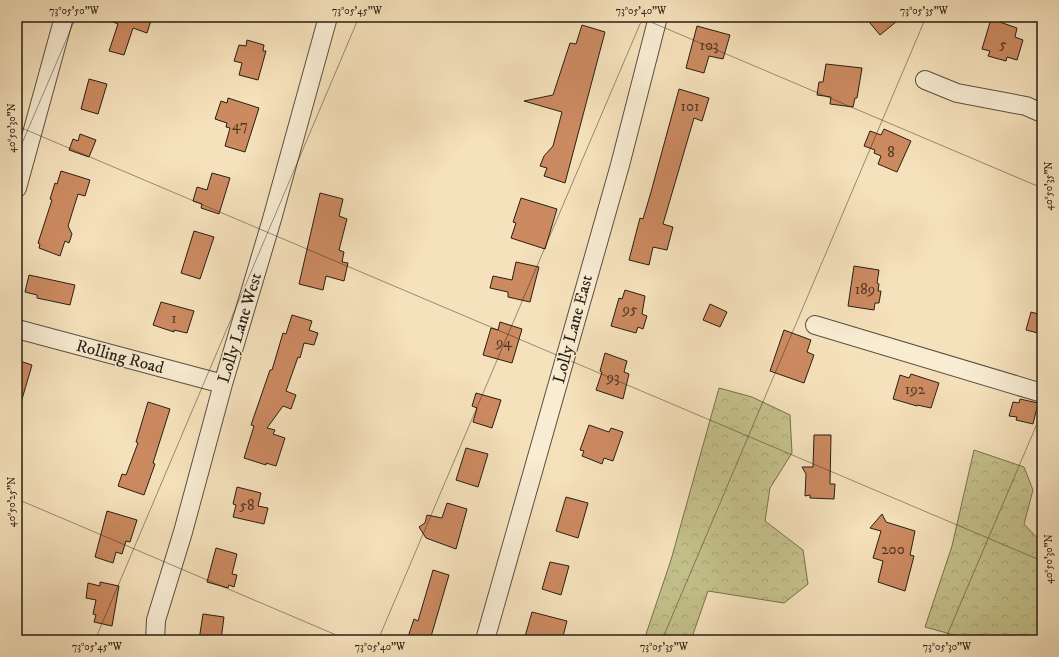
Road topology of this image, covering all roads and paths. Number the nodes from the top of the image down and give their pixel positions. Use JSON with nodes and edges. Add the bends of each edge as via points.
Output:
{"nodes":[{"id":1,"x":64,"y":17,"type":"edge"},
{"id":2,"x":328,"y":17,"type":"edge"},
{"id":3,"x":658,"y":17,"type":"edge"},
{"id":4,"x":925,"y":80,"type":"dead end"},
{"id":5,"x":1042,"y":113,"type":"edge"},
{"id":6,"x":17,"y":188,"type":"edge"},
{"id":7,"x":815,"y":325,"type":"dead end"},
{"id":8,"x":17,"y":329,"type":"edge"},
{"id":9,"x":223,"y":384,"type":"junction"},
{"id":10,"x":1042,"y":394,"type":"edge"},
{"id":11,"x":155,"y":640,"type":"edge"},
{"id":12,"x":485,"y":640,"type":"edge"}],
"edges":[{"from":1,"to":6,"type":"street"},
{"from":2,"to":9,"type":"street","name":"Lolly Lane West"},
{"from":3,"to":12,"type":"street","name":"Lolly Lane East","via":[[620,165]]},
{"from":4,"to":5,"type":"street","via":[[957,93],[1026,106]]},
{"from":7,"to":10,"type":"street"},
{"from":8,"to":9,"type":"street","name":"Rolling Road"},
{"from":9,"to":11,"type":"street","name":"Lolly Lane West","via":[[156,620]]}]}
